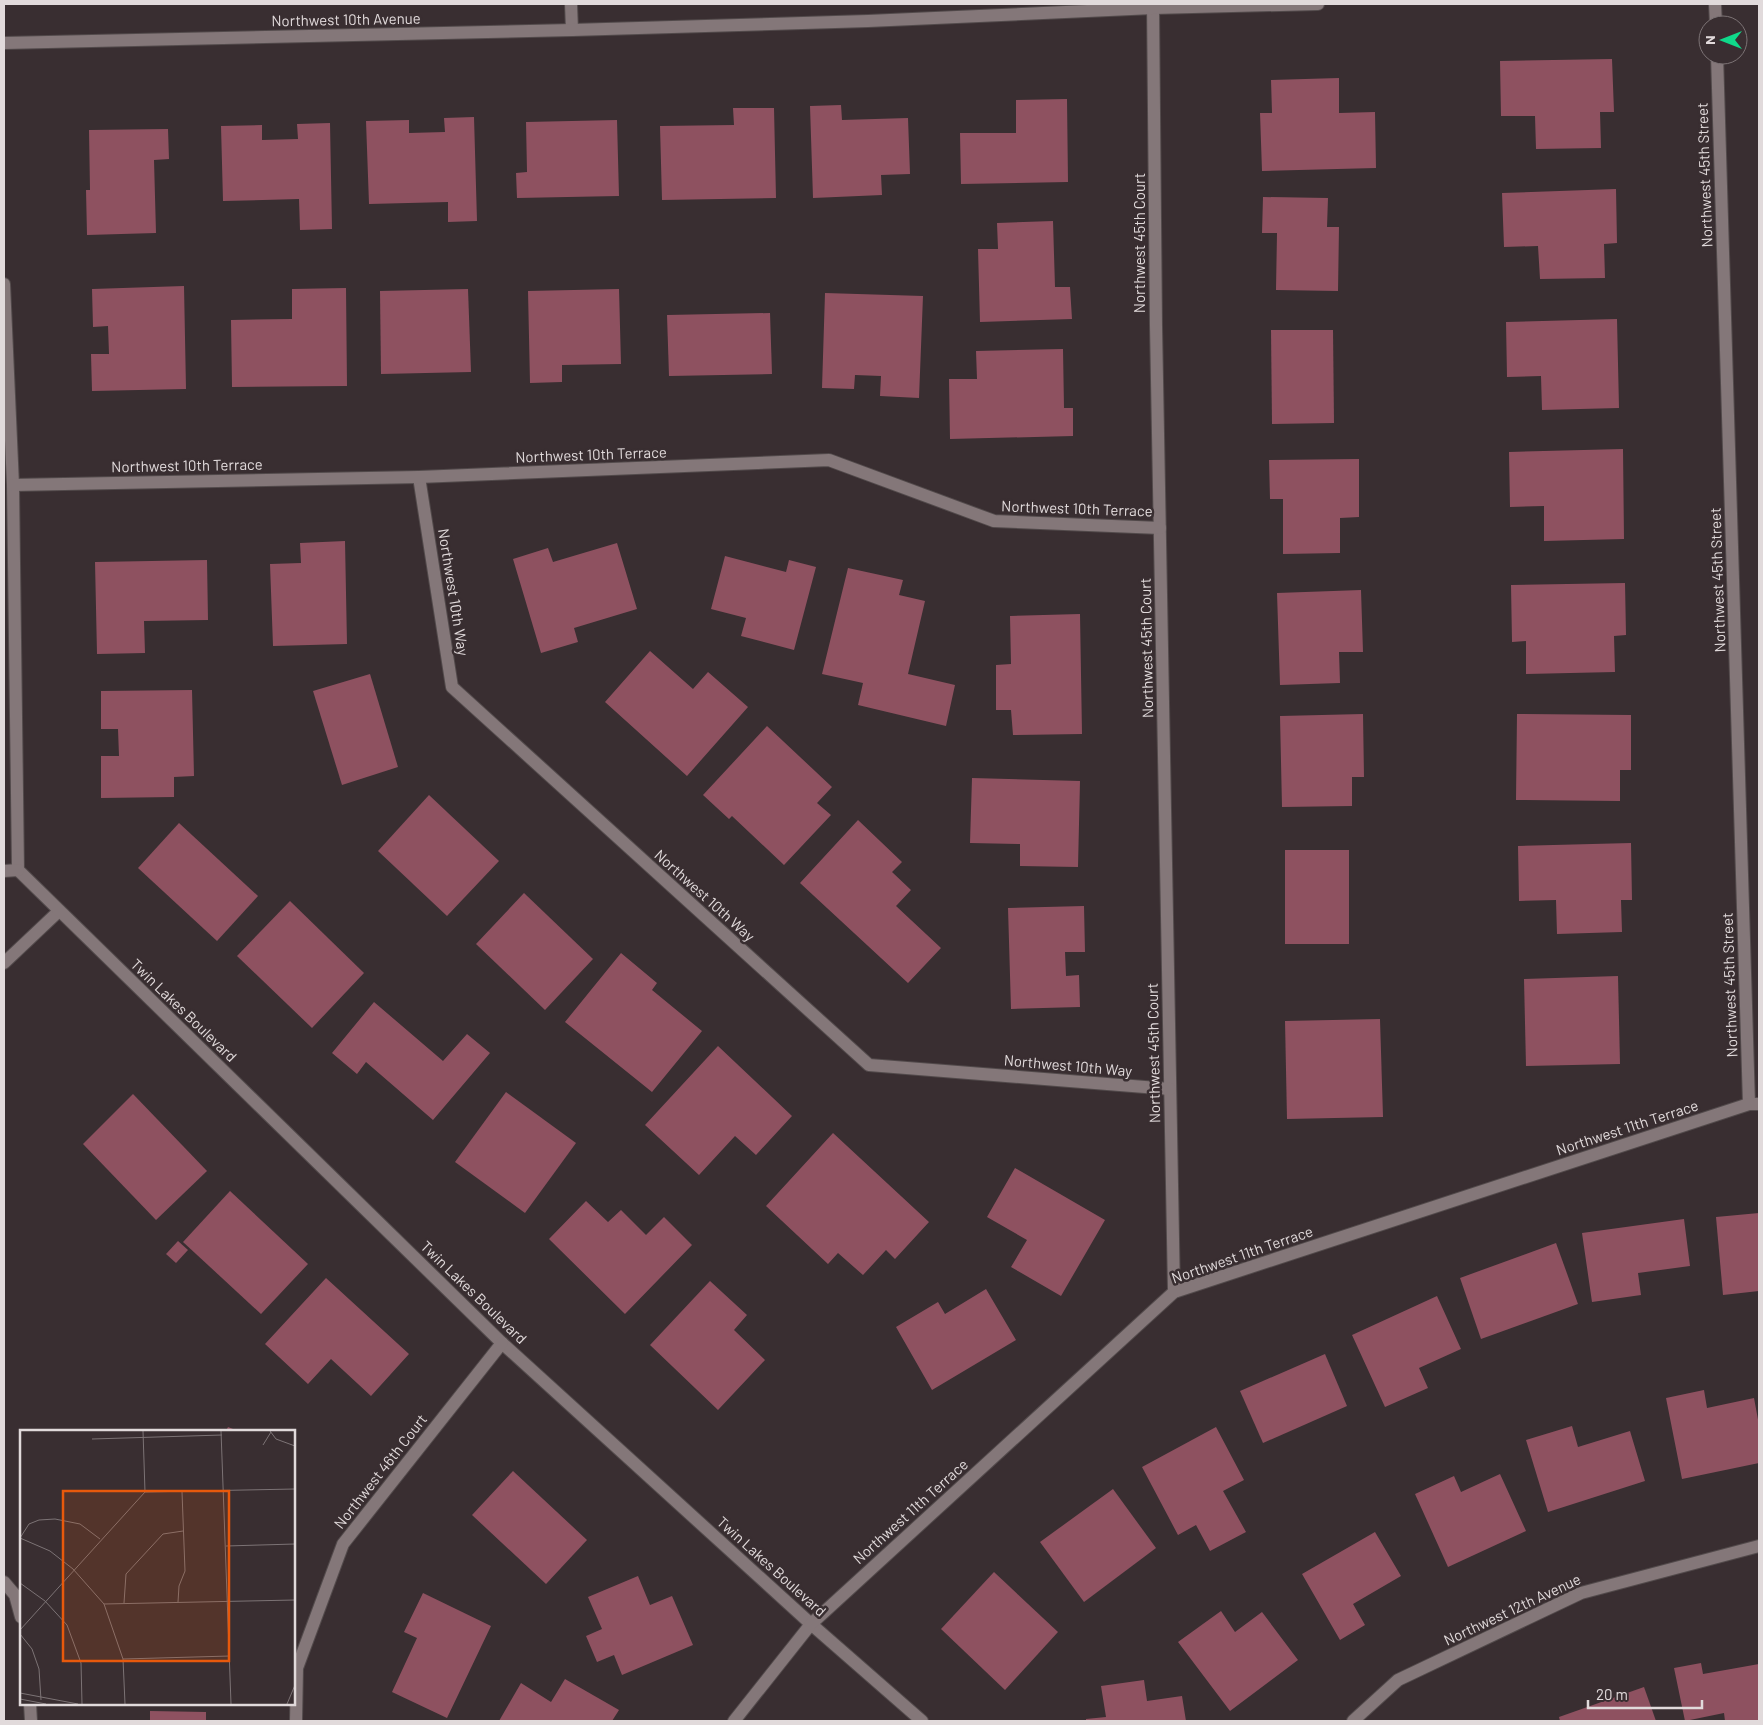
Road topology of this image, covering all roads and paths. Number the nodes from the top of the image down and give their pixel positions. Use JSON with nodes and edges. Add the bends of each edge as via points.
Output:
{"nodes":[{"id":1,"x":571,"y":4,"type":"edge"},
{"id":2,"x":1318,"y":4,"type":"edge"},
{"id":3,"x":1153,"y":6,"type":"edge"},
{"id":4,"x":572,"y":30,"type":"junction"},
{"id":5,"x":4,"y":43,"type":"edge"},
{"id":6,"x":1717,"y":65,"type":"edge"},
{"id":7,"x":4,"y":284,"type":"edge"},
{"id":8,"x":419,"y":478,"type":"junction"},
{"id":9,"x":13,"y":485,"type":"junction"},
{"id":10,"x":1160,"y":528,"type":"junction"},
{"id":11,"x":18,"y":870,"type":"junction"},
{"id":12,"x":4,"y":871,"type":"edge"},
{"id":13,"x":59,"y":911,"type":"junction"},
{"id":14,"x":4,"y":963,"type":"edge"},
{"id":15,"x":1170,"y":1089,"type":"junction"},
{"id":16,"x":1754,"y":1104,"type":"edge"},
{"id":17,"x":1174,"y":1292,"type":"junction"},
{"id":18,"x":502,"y":1343,"type":"junction"},
{"id":19,"x":1759,"y":1546,"type":"edge"},
{"id":20,"x":4,"y":1582,"type":"edge"},
{"id":21,"x":20,"y":1614,"type":"edge"},
{"id":22,"x":811,"y":1624,"type":"junction"},
{"id":23,"x":30,"y":1705,"type":"edge"},
{"id":24,"x":31,"y":1721,"type":"edge"},
{"id":25,"x":296,"y":1721,"type":"edge"},
{"id":26,"x":734,"y":1721,"type":"edge"},
{"id":27,"x":922,"y":1721,"type":"edge"},
{"id":28,"x":1352,"y":1721,"type":"edge"}],
"edges":[{"from":1,"to":4,"type":"street"},
{"from":2,"to":3,"type":"street","name":"Northwest 10th Avenue"},
{"from":3,"to":4,"type":"street","name":"Northwest 10th Avenue","via":[[868,21]]},
{"from":3,"to":10,"type":"street","name":"Northwest 45th Court"},
{"from":4,"to":5,"type":"street","name":"Northwest 10th Avenue"},
{"from":6,"to":16,"type":"street","name":"Northwest 45th Street"},
{"from":7,"to":9,"type":"street"},
{"from":8,"to":9,"type":"street","name":"Northwest 10th Terrace"},
{"from":8,"to":10,"type":"street","name":"Northwest 10th Terrace","via":[[829,460],[994,521]]},
{"from":8,"to":15,"type":"street","name":"Northwest 10th Way","via":[[452,687],[868,1065]]},
{"from":9,"to":11,"type":"street"},
{"from":10,"to":15,"type":"street","name":"Northwest 45th Court"},
{"from":11,"to":12,"type":"street"},
{"from":11,"to":13,"type":"street","name":"Twin Lakes Boulevard"},
{"from":13,"to":14,"type":"street"},
{"from":13,"to":18,"type":"street","name":"Twin Lakes Boulevard"},
{"from":15,"to":17,"type":"street","name":"Northwest 45th Court"},
{"from":16,"to":17,"type":"street","name":"Northwest 11th Terrace"},
{"from":17,"to":22,"type":"street","name":"Northwest 11th Terrace"},
{"from":18,"to":22,"type":"street","name":"Twin Lakes Boulevard"},
{"from":18,"to":25,"type":"street","name":"Northwest 46th Court","via":[[344,1544],[297,1668]]},
{"from":19,"to":28,"type":"street","name":"Northwest 12th Avenue","via":[[1582,1593],[1398,1680]]},
{"from":20,"to":21,"type":"street","via":[[14,1595]]},
{"from":22,"to":26,"type":"street","name":"Northwest 11th Terrace"},
{"from":22,"to":27,"type":"street","name":"Twin Lakes Boulevard"},
{"from":23,"to":24,"type":"street"}]}
